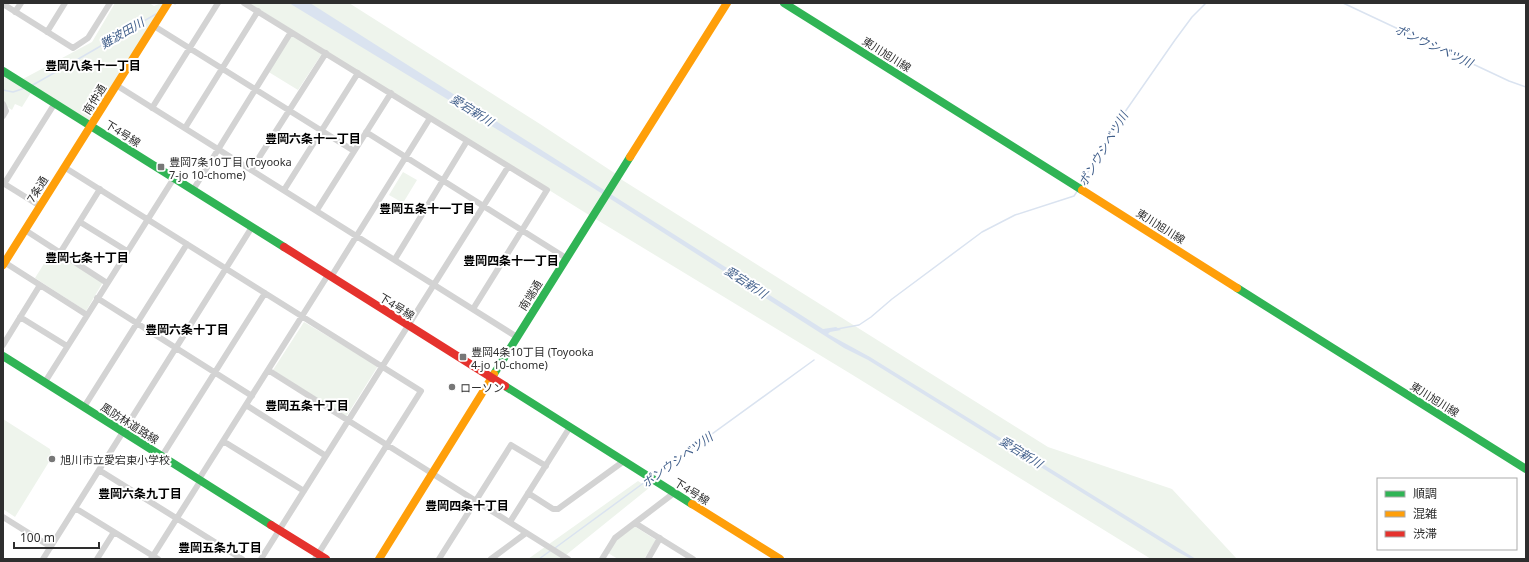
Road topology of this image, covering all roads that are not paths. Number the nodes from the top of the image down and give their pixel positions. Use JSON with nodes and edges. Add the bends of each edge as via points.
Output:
{"nodes":[{"id":1,"x":20,"y":3,"type":"edge"},
{"id":2,"x":65,"y":3,"type":"edge"},
{"id":3,"x":110,"y":3,"type":"edge"},
{"id":4,"x":168,"y":3,"type":"edge"},
{"id":5,"x":218,"y":3,"type":"edge"},
{"id":6,"x":244,"y":3,"type":"edge"},
{"id":7,"x":727,"y":3,"type":"edge"},
{"id":8,"x":784,"y":3,"type":"edge"},
{"id":9,"x":3,"y":4,"type":"edge"},
{"id":10,"x":258,"y":11,"type":"junction"},
{"id":11,"x":15,"y":12,"type":"junction"},
{"id":12,"x":154,"y":26,"type":"junction"},
{"id":13,"x":47,"y":32,"type":"junction"},
{"id":14,"x":291,"y":32,"type":"junction"},
{"id":15,"x":190,"y":48,"type":"junction"},
{"id":16,"x":326,"y":53,"type":"junction"},
{"id":17,"x":222,"y":68,"type":"junction"},
{"id":18,"x":3,"y":71,"type":"edge"},
{"id":19,"x":358,"y":72,"type":"junction"},
{"id":20,"x":116,"y":85,"type":"junction"},
{"id":21,"x":255,"y":90,"type":"junction"},
{"id":22,"x":391,"y":93,"type":"junction"},
{"id":23,"x":55,"y":103,"type":"junction"},
{"id":24,"x":3,"y":104,"type":"edge"},
{"id":25,"x":152,"y":108,"type":"junction"},
{"id":26,"x":289,"y":111,"type":"junction"},
{"id":27,"x":3,"y":116,"type":"edge"},
{"id":28,"x":430,"y":118,"type":"junction"},
{"id":29,"x":90,"y":126,"type":"junction"},
{"id":30,"x":185,"y":128,"type":"junction"},
{"id":31,"x":321,"y":131,"type":"junction"},
{"id":32,"x":366,"y":132,"type":"junction"},
{"id":33,"x":467,"y":141,"type":"junction"},
{"id":34,"x":218,"y":149,"type":"junction"},
{"id":35,"x":354,"y":152,"type":"junction"},
{"id":36,"x":406,"y":158,"type":"junction"},
{"id":37,"x":64,"y":167,"type":"junction"},
{"id":38,"x":508,"y":167,"type":"junction"},
{"id":39,"x":252,"y":170,"type":"junction"},
{"id":40,"x":174,"y":178,"type":"junction"},
{"id":41,"x":444,"y":181,"type":"junction"},
{"id":42,"x":3,"y":184,"type":"edge"},
{"id":43,"x":100,"y":189,"type":"junction"},
{"id":44,"x":193,"y":190,"type":"junction"},
{"id":45,"x":284,"y":190,"type":"junction"},
{"id":46,"x":40,"y":206,"type":"junction"},
{"id":47,"x":484,"y":206,"type":"junction"},
{"id":48,"x":317,"y":210,"type":"junction"},
{"id":49,"x":147,"y":219,"type":"junction"},
{"id":50,"x":80,"y":222,"type":"junction"},
{"id":51,"x":252,"y":227,"type":"junction"},
{"id":52,"x":25,"y":230,"type":"junction"},
{"id":53,"x":523,"y":231,"type":"junction"},
{"id":54,"x":356,"y":236,"type":"junction"},
{"id":55,"x":187,"y":244,"type":"junction"},
{"id":56,"x":127,"y":251,"type":"junction"},
{"id":57,"x":60,"y":253,"type":"junction"},
{"id":58,"x":566,"y":258,"type":"junction"},
{"id":59,"x":395,"y":259,"type":"junction"},
{"id":60,"x":4,"y":264,"type":"edge"},
{"id":61,"x":226,"y":268,"type":"junction"},
{"id":62,"x":330,"y":276,"type":"junction"},
{"id":63,"x":107,"y":283,"type":"junction"},
{"id":64,"x":40,"y":285,"type":"junction"},
{"id":65,"x":434,"y":285,"type":"junction"},
{"id":66,"x":265,"y":293,"type":"junction"},
{"id":67,"x":97,"y":298,"type":"junction"},
{"id":68,"x":474,"y":309,"type":"junction"},
{"id":69,"x":87,"y":315,"type":"junction"},
{"id":70,"x":302,"y":316,"type":"junction"},
{"id":71,"x":20,"y":317,"type":"junction"},
{"id":72,"x":136,"y":324,"type":"junction"},
{"id":73,"x":408,"y":326,"type":"junction"},
{"id":74,"x":516,"y":337,"type":"junction"},
{"id":75,"x":3,"y":345,"type":"edge"},
{"id":76,"x":67,"y":346,"type":"junction"},
{"id":77,"x":176,"y":348,"type":"junction"},
{"id":78,"x":3,"y":356,"type":"edge"},
{"id":79,"x":382,"y":367,"type":"junction"},
{"id":80,"x":268,"y":370,"type":"junction"},
{"id":81,"x":214,"y":373,"type":"junction"},
{"id":82,"x":491,"y":378,"type":"junction"},
{"id":83,"x":45,"y":382,"type":"junction"},
{"id":84,"x":252,"y":396,"type":"junction"},
{"id":85,"x":246,"y":406,"type":"junction"},
{"id":86,"x":84,"y":407,"type":"junction"},
{"id":87,"x":348,"y":421,"type":"junction"},
{"id":88,"x":570,"y":427,"type":"junction"},
{"id":89,"x":123,"y":431,"type":"junction"},
{"id":90,"x":224,"y":441,"type":"junction"},
{"id":91,"x":387,"y":445,"type":"junction"},
{"id":92,"x":162,"y":456,"type":"junction"},
{"id":93,"x":326,"y":456,"type":"junction"},
{"id":94,"x":624,"y":462,"type":"junction"},
{"id":95,"x":546,"y":466,"type":"junction"},
{"id":96,"x":1526,"y":469,"type":"edge"},
{"id":97,"x":99,"y":470,"type":"junction"},
{"id":98,"x":432,"y":474,"type":"junction"},
{"id":99,"x":200,"y":480,"type":"junction"},
{"id":100,"x":304,"y":491,"type":"junction"},
{"id":101,"x":528,"y":493,"type":"junction"},
{"id":102,"x":674,"y":493,"type":"junction"},
{"id":103,"x":476,"y":502,"type":"junction"},
{"id":104,"x":75,"y":508,"type":"junction"},
{"id":105,"x":3,"y":517,"type":"edge"},
{"id":106,"x":177,"y":518,"type":"junction"},
{"id":107,"x":510,"y":522,"type":"junction"},
{"id":108,"x":635,"y":523,"type":"junction"},
{"id":109,"x":280,"y":530,"type":"junction"},
{"id":110,"x":114,"y":532,"type":"junction"},
{"id":111,"x":526,"y":533,"type":"junction"},
{"id":112,"x":660,"y":538,"type":"junction"},
{"id":113,"x":51,"y":547,"type":"junction"},
{"id":114,"x":317,"y":557,"type":"edge"},
{"id":115,"x":154,"y":558,"type":"edge"},
{"id":116,"x":43,"y":559,"type":"edge"},
{"id":117,"x":97,"y":559,"type":"edge"},
{"id":118,"x":242,"y":559,"type":"edge"},
{"id":119,"x":261,"y":559,"type":"edge"},
{"id":120,"x":326,"y":559,"type":"edge"},
{"id":121,"x":379,"y":559,"type":"edge"},
{"id":122,"x":439,"y":559,"type":"edge"},
{"id":123,"x":491,"y":559,"type":"edge"},
{"id":124,"x":568,"y":559,"type":"edge"},
{"id":125,"x":602,"y":559,"type":"edge"},
{"id":126,"x":648,"y":559,"type":"edge"},
{"id":127,"x":693,"y":559,"type":"edge"},
{"id":128,"x":780,"y":559,"type":"edge"}],
"edges":[{"from":1,"to":11,"type":"street"},
{"from":2,"to":13,"type":"street"},
{"from":3,"to":13,"type":"street","via":[[88,38],[73,48]]},
{"from":4,"to":12,"type":"street","name":"南仲通"},
{"from":5,"to":15,"type":"street"},
{"from":6,"to":10,"type":"street"},
{"from":7,"to":58,"type":"street","name":"南端通"},
{"from":8,"to":96,"type":"street","name":"東川旭川線"},
{"from":9,"to":11,"type":"street"},
{"from":10,"to":14,"type":"street"},
{"from":10,"to":17,"type":"street"},
{"from":11,"to":13,"type":"street"},
{"from":12,"to":15,"type":"street"},
{"from":12,"to":20,"type":"street","name":"南仲通"},
{"from":14,"to":16,"type":"street"},
{"from":14,"to":21,"type":"street"},
{"from":15,"to":17,"type":"street"},
{"from":15,"to":25,"type":"street"},
{"from":16,"to":19,"type":"street"},
{"from":16,"to":26,"type":"street"},
{"from":17,"to":21,"type":"street"},
{"from":17,"to":30,"type":"street"},
{"from":18,"to":23,"type":"street","name":"下4号線"},
{"from":19,"to":22,"type":"street"},
{"from":19,"to":31,"type":"street"},
{"from":20,"to":25,"type":"street"},
{"from":20,"to":29,"type":"street","name":"南仲通"},
{"from":21,"to":26,"type":"street"},
{"from":21,"to":34,"type":"street"},
{"from":22,"to":28,"type":"street"},
{"from":22,"to":32,"type":"street"},
{"from":23,"to":29,"type":"street","name":"下4号線"},
{"from":23,"to":42,"type":"street"},
{"from":24,"to":27,"type":"street","via":[[6,111]]},
{"from":25,"to":30,"type":"street"},
{"from":26,"to":31,"type":"street"},
{"from":26,"to":39,"type":"street"},
{"from":28,"to":33,"type":"street"},
{"from":28,"to":36,"type":"street"},
{"from":29,"to":37,"type":"street","name":"7条通"},
{"from":29,"to":40,"type":"street","name":"下4号線"},
{"from":30,"to":34,"type":"street"},
{"from":31,"to":35,"type":"street"},
{"from":31,"to":45,"type":"street"},
{"from":32,"to":35,"type":"street"},
{"from":32,"to":36,"type":"street"},
{"from":33,"to":38,"type":"street"},
{"from":33,"to":41,"type":"street"},
{"from":34,"to":39,"type":"street"},
{"from":34,"to":44,"type":"street"},
{"from":35,"to":48,"type":"street"},
{"from":36,"to":41,"type":"street"},
{"from":36,"to":54,"type":"street"},
{"from":37,"to":43,"type":"street"},
{"from":37,"to":46,"type":"street","name":"7条通"},
{"from":38,"to":47,"type":"street"},
{"from":38,"to":53,"type":"street","via":[[547,190]]},
{"from":39,"to":45,"type":"street"},
{"from":40,"to":44,"type":"street","name":"下4号線"},
{"from":40,"to":49,"type":"street"},
{"from":41,"to":47,"type":"street"},
{"from":41,"to":59,"type":"street"},
{"from":42,"to":46,"type":"street"},
{"from":43,"to":49,"type":"street"},
{"from":43,"to":50,"type":"street"},
{"from":44,"to":51,"type":"street","name":"下4号線"},
{"from":45,"to":48,"type":"street"},
{"from":46,"to":52,"type":"street","name":"7条通"},
{"from":47,"to":53,"type":"street"},
{"from":47,"to":65,"type":"street"},
{"from":48,"to":54,"type":"street"},
{"from":49,"to":55,"type":"street"},
{"from":49,"to":56,"type":"street"},
{"from":50,"to":56,"type":"street"},
{"from":50,"to":57,"type":"street"},
{"from":51,"to":61,"type":"street"},
{"from":51,"to":62,"type":"street","name":"下4号線"},
{"from":52,"to":57,"type":"street"},
{"from":52,"to":60,"type":"street","name":"7条通"},
{"from":53,"to":58,"type":"street"},
{"from":53,"to":68,"type":"street"},
{"from":54,"to":59,"type":"street"},
{"from":54,"to":62,"type":"street"},
{"from":55,"to":61,"type":"street"},
{"from":55,"to":72,"type":"street"},
{"from":56,"to":63,"type":"street"},
{"from":57,"to":63,"type":"street"},
{"from":58,"to":74,"type":"street","name":"南端通"},
{"from":59,"to":65,"type":"street"},
{"from":60,"to":64,"type":"street"},
{"from":61,"to":66,"type":"street"},
{"from":61,"to":77,"type":"street"},
{"from":62,"to":70,"type":"street"},
{"from":62,"to":73,"type":"street","name":"下4号線"},
{"from":63,"to":67,"type":"street"},
{"from":64,"to":69,"type":"street"},
{"from":64,"to":71,"type":"street"},
{"from":65,"to":68,"type":"street"},
{"from":65,"to":73,"type":"street"},
{"from":66,"to":70,"type":"street"},
{"from":66,"to":81,"type":"street"},
{"from":67,"to":69,"type":"street"},
{"from":67,"to":72,"type":"street"},
{"from":68,"to":74,"type":"street"},
{"from":69,"to":76,"type":"street"},
{"from":70,"to":79,"type":"street"},
{"from":70,"to":80,"type":"street"},
{"from":71,"to":75,"type":"street"},
{"from":71,"to":76,"type":"street"},
{"from":72,"to":77,"type":"street"},
{"from":72,"to":86,"type":"street"},
{"from":73,"to":79,"type":"street"},
{"from":73,"to":82,"type":"street","name":"下4号線"},
{"from":74,"to":82,"type":"street","name":"南端通"},
{"from":76,"to":83,"type":"street"},
{"from":77,"to":81,"type":"street"},
{"from":77,"to":89,"type":"street"},
{"from":78,"to":83,"type":"street","name":"風防林道路線"},
{"from":79,"to":87,"type":"street"},
{"from":79,"to":91,"type":"street","via":[[421,392]]},
{"from":80,"to":84,"type":"street"},
{"from":80,"to":87,"type":"street"},
{"from":81,"to":84,"type":"street"},
{"from":81,"to":92,"type":"street"},
{"from":82,"to":88,"type":"street","name":"下4号線"},
{"from":82,"to":98,"type":"street","name":"南端通"},
{"from":83,"to":86,"type":"street","name":"風防林道路線"},
{"from":84,"to":85,"type":"street"},
{"from":85,"to":90,"type":"street"},
{"from":85,"to":93,"type":"street"},
{"from":86,"to":89,"type":"street","name":"風防林道路線"},
{"from":87,"to":91,"type":"street"},
{"from":87,"to":93,"type":"street"},
{"from":88,"to":94,"type":"street","name":"下4号線"},
{"from":88,"to":95,"type":"street"},
{"from":89,"to":92,"type":"street","name":"風防林道路線"},
{"from":89,"to":97,"type":"street"},
{"from":90,"to":99,"type":"street"},
{"from":90,"to":100,"type":"street"},
{"from":91,"to":98,"type":"street"},
{"from":91,"to":114,"type":"street"},
{"from":92,"to":99,"type":"street","name":"風防林道路線"},
{"from":93,"to":100,"type":"street"},
{"from":94,"to":101,"type":"street","via":[[558,509],[553,509]]},
{"from":94,"to":102,"type":"street","name":"下4号線"},
{"from":95,"to":101,"type":"street"},
{"from":95,"to":103,"type":"street","via":[[512,445]]},
{"from":97,"to":104,"type":"street"},
{"from":97,"to":106,"type":"street"},
{"from":98,"to":103,"type":"street"},
{"from":98,"to":121,"type":"street","name":"南端通"},
{"from":99,"to":106,"type":"street"},
{"from":99,"to":109,"type":"street","name":"風防林道路線"},
{"from":100,"to":109,"type":"street"},
{"from":101,"to":107,"type":"street"},
{"from":102,"to":108,"type":"street"},
{"from":102,"to":128,"type":"street","name":"下4号線"},
{"from":103,"to":107,"type":"street"},
{"from":103,"to":122,"type":"street"},
{"from":104,"to":110,"type":"street"},
{"from":104,"to":113,"type":"street"},
{"from":105,"to":113,"type":"street"},
{"from":106,"to":115,"type":"street"},
{"from":106,"to":118,"type":"street"},
{"from":107,"to":111,"type":"street"},
{"from":108,"to":112,"type":"street"},
{"from":108,"to":125,"type":"street","via":[[615,538]]},
{"from":109,"to":114,"type":"street","name":"風防林道路線"},
{"from":109,"to":119,"type":"street"},
{"from":110,"to":115,"type":"street"},
{"from":110,"to":117,"type":"street"},
{"from":111,"to":123,"type":"street"},
{"from":111,"to":124,"type":"street"},
{"from":112,"to":126,"type":"street"},
{"from":112,"to":127,"type":"street"},
{"from":113,"to":116,"type":"street"},
{"from":114,"to":120,"type":"street","name":"風防林道路線"}]}
